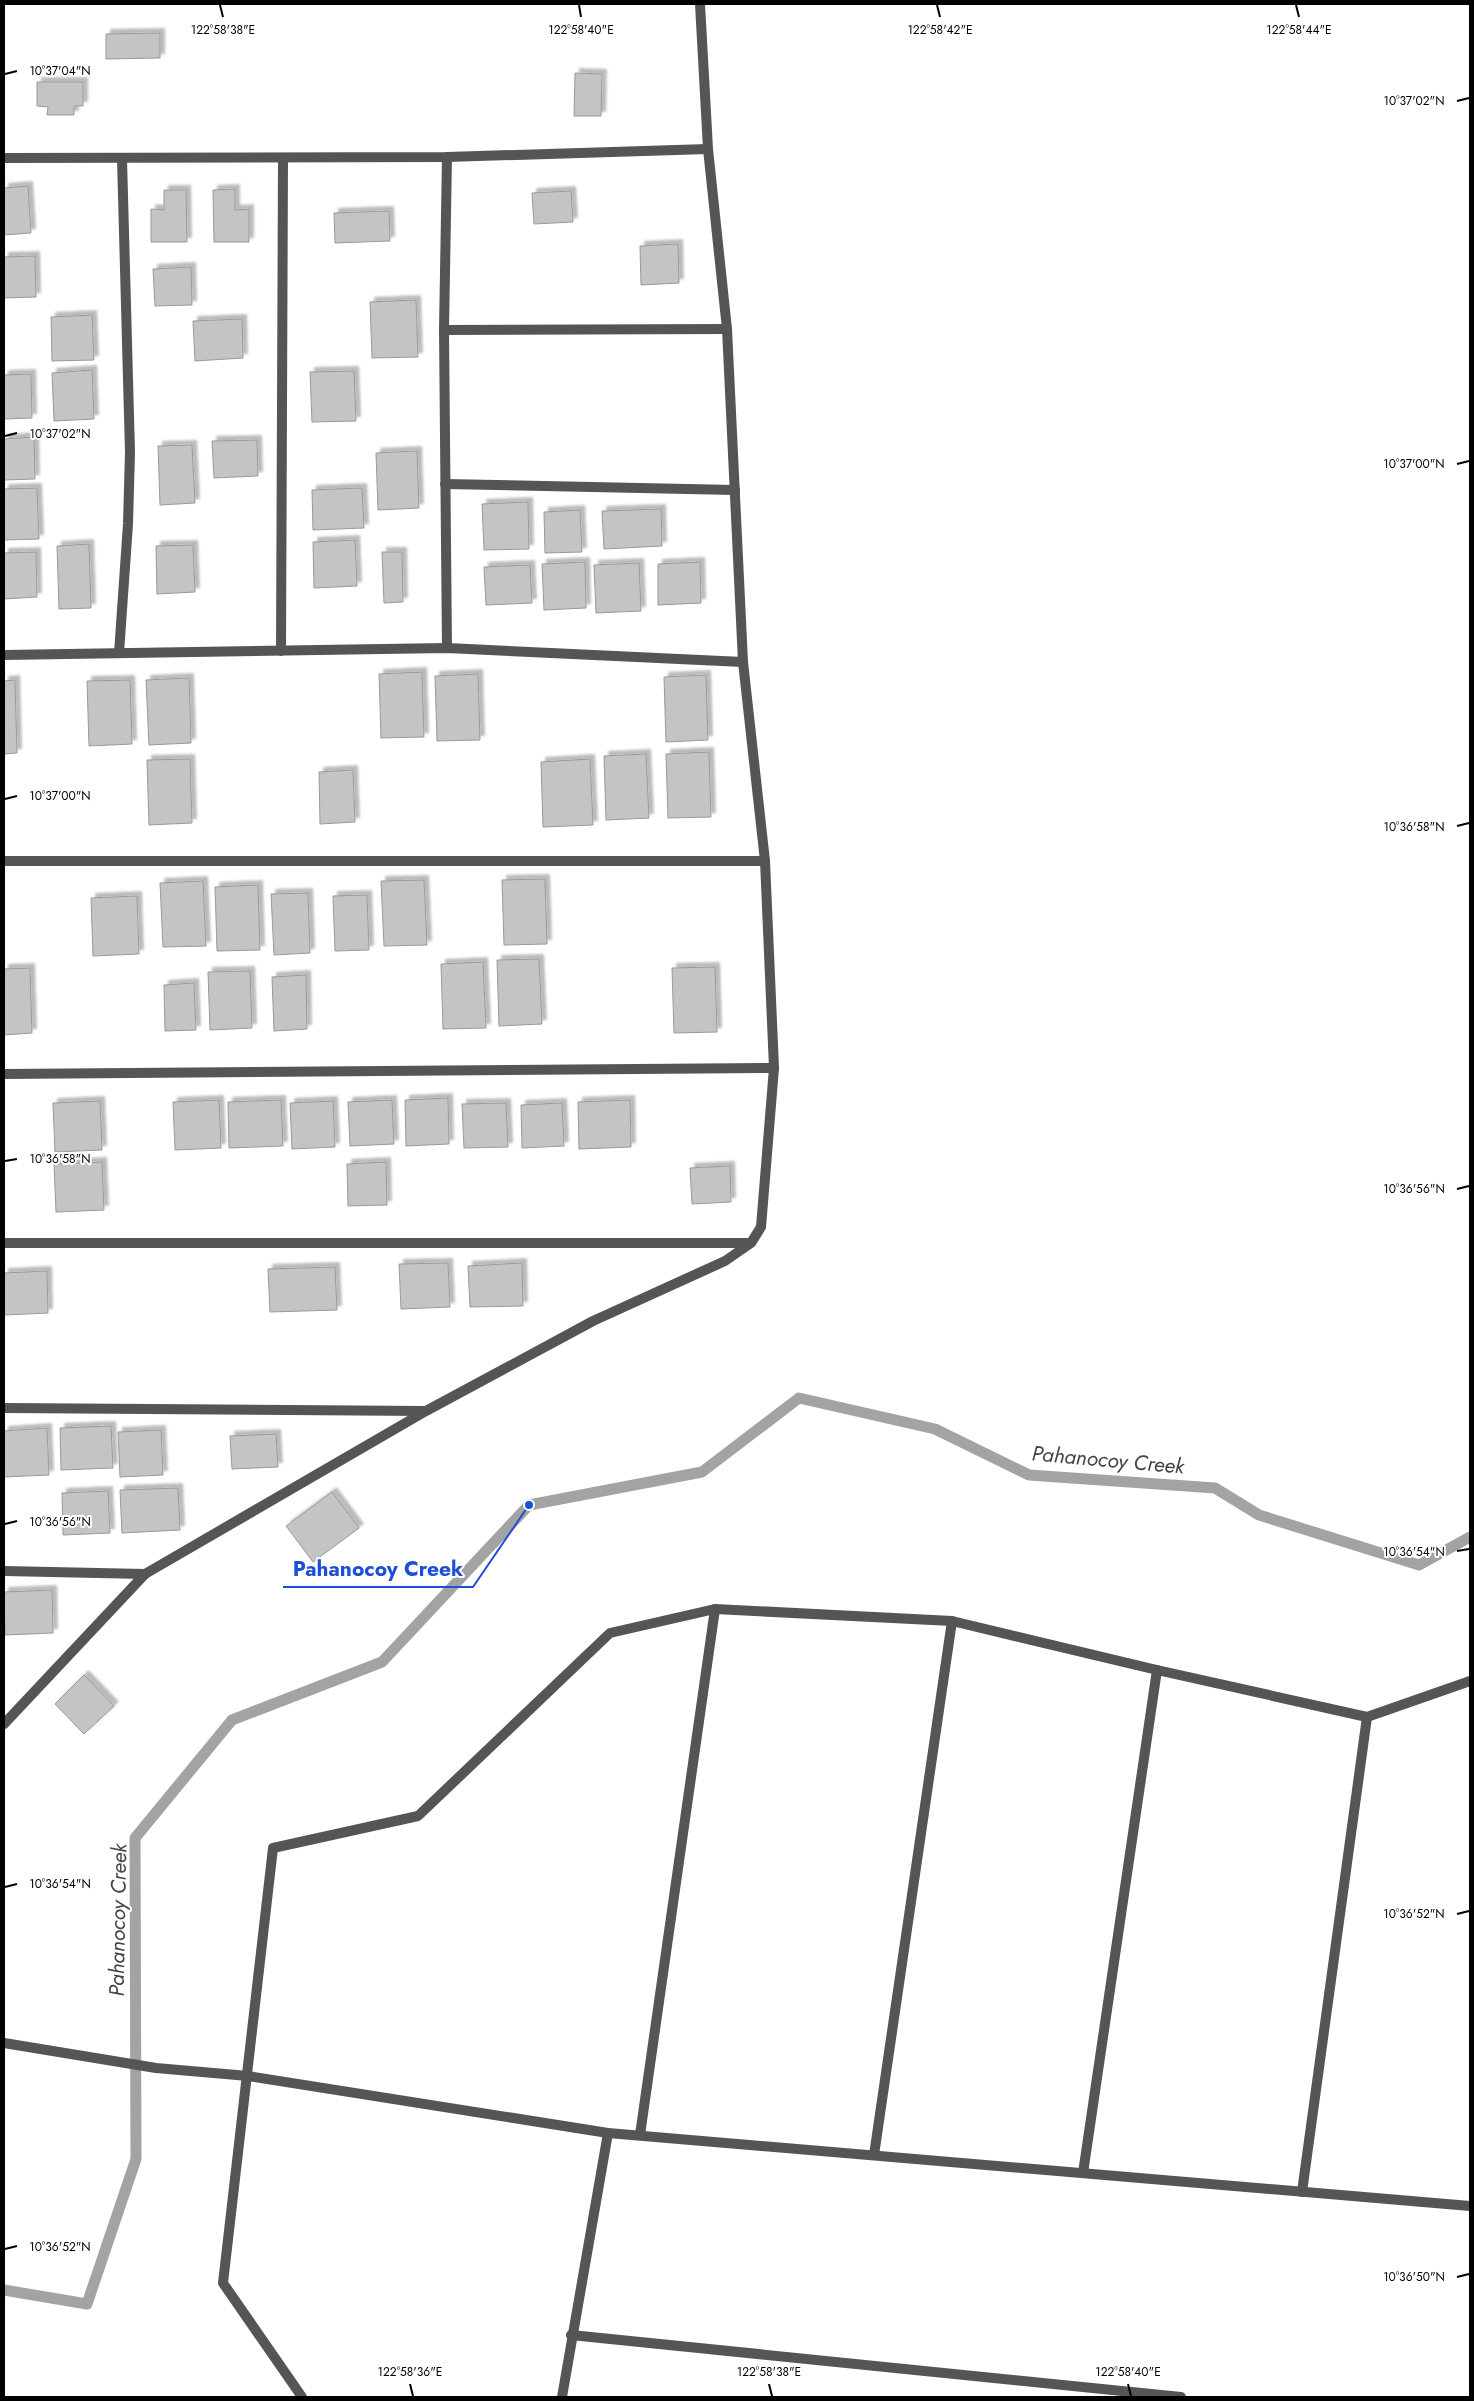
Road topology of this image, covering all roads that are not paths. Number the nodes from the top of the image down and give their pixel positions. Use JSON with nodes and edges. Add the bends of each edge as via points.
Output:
{"nodes":[{"id":1,"x":700,"y":4,"type":"edge"},
{"id":2,"x":708,"y":149,"type":"junction"},
{"id":3,"x":447,"y":157,"type":"junction"},
{"id":4,"x":4,"y":158,"type":"edge"},
{"id":5,"x":122,"y":159,"type":"junction"},
{"id":6,"x":283,"y":159,"type":"junction"},
{"id":7,"x":727,"y":329,"type":"junction"},
{"id":8,"x":444,"y":330,"type":"junction"},
{"id":9,"x":445,"y":484,"type":"junction"},
{"id":10,"x":735,"y":490,"type":"junction"},
{"id":11,"x":447,"y":648,"type":"junction"},
{"id":12,"x":281,"y":651,"type":"junction"},
{"id":13,"x":119,"y":653,"type":"junction"},
{"id":14,"x":4,"y":655,"type":"edge"},
{"id":15,"x":743,"y":662,"type":"junction"},
{"id":16,"x":4,"y":861,"type":"edge"},
{"id":17,"x":765,"y":861,"type":"junction"},
{"id":18,"x":774,"y":1068,"type":"junction"},
{"id":19,"x":4,"y":1074,"type":"edge"},
{"id":20,"x":751,"y":1243,"type":"junction"},
{"id":21,"x":4,"y":1244,"type":"edge"},
{"id":22,"x":4,"y":1408,"type":"edge"},
{"id":23,"x":426,"y":1411,"type":"junction"},
{"id":24,"x":4,"y":1571,"type":"edge"},
{"id":25,"x":145,"y":1574,"type":"junction"},
{"id":26,"x":715,"y":1609,"type":"junction"},
{"id":27,"x":952,"y":1621,"type":"junction"},
{"id":28,"x":1157,"y":1670,"type":"junction"},
{"id":29,"x":1470,"y":1681,"type":"edge"},
{"id":30,"x":1367,"y":1717,"type":"junction"},
{"id":31,"x":4,"y":1724,"type":"edge"},
{"id":32,"x":4,"y":2043,"type":"edge"},
{"id":33,"x":248,"y":2076,"type":"junction"},
{"id":34,"x":608,"y":2133,"type":"junction"},
{"id":35,"x":640,"y":2135,"type":"junction"},
{"id":36,"x":874,"y":2155,"type":"junction"},
{"id":37,"x":1083,"y":2173,"type":"junction"},
{"id":38,"x":1302,"y":2192,"type":"junction"},
{"id":39,"x":1470,"y":2206,"type":"edge"},
{"id":40,"x":571,"y":2335,"type":"junction"},
{"id":41,"x":302,"y":2397,"type":"edge"},
{"id":42,"x":562,"y":2397,"type":"edge"},
{"id":43,"x":1181,"y":2397,"type":"edge"}],
"edges":[{"from":1,"to":2,"type":"street"},
{"from":2,"to":3,"type":"street"},
{"from":2,"to":7,"type":"street"},
{"from":3,"to":6,"type":"street"},
{"from":3,"to":8,"type":"street"},
{"from":4,"to":5,"type":"street"},
{"from":5,"to":6,"type":"street"},
{"from":5,"to":13,"type":"street","via":[[130,452]]},
{"from":6,"to":12,"type":"street"},
{"from":7,"to":8,"type":"street"},
{"from":7,"to":10,"type":"street"},
{"from":8,"to":9,"type":"street"},
{"from":9,"to":10,"type":"street"},
{"from":9,"to":11,"type":"street"},
{"from":10,"to":15,"type":"street"},
{"from":11,"to":12,"type":"street"},
{"from":11,"to":15,"type":"street"},
{"from":12,"to":13,"type":"street"},
{"from":13,"to":14,"type":"street"},
{"from":15,"to":17,"type":"street"},
{"from":16,"to":17,"type":"street"},
{"from":17,"to":18,"type":"street"},
{"from":18,"to":19,"type":"street"},
{"from":18,"to":20,"type":"street","via":[[761,1226]]},
{"from":20,"to":21,"type":"street"},
{"from":20,"to":23,"type":"street","via":[[725,1261],[593,1321]]},
{"from":22,"to":23,"type":"street"},
{"from":23,"to":25,"type":"street"},
{"from":24,"to":25,"type":"street"},
{"from":25,"to":31,"type":"street"},
{"from":26,"to":27,"type":"street"},
{"from":26,"to":33,"type":"street","via":[[610,1633],[418,1816],[273,1848]]},
{"from":26,"to":35,"type":"street"},
{"from":27,"to":28,"type":"street"},
{"from":27,"to":36,"type":"street"},
{"from":28,"to":30,"type":"street"},
{"from":28,"to":37,"type":"street"},
{"from":29,"to":30,"type":"street"},
{"from":30,"to":38,"type":"street"},
{"from":32,"to":33,"type":"street","via":[[156,2068]]},
{"from":33,"to":34,"type":"street"},
{"from":33,"to":41,"type":"street","via":[[223,2283]]},
{"from":34,"to":35,"type":"street"},
{"from":34,"to":40,"type":"street"},
{"from":35,"to":36,"type":"street"},
{"from":36,"to":37,"type":"street"},
{"from":37,"to":38,"type":"street"},
{"from":38,"to":39,"type":"street"},
{"from":40,"to":42,"type":"street"},
{"from":40,"to":43,"type":"street"}]}
